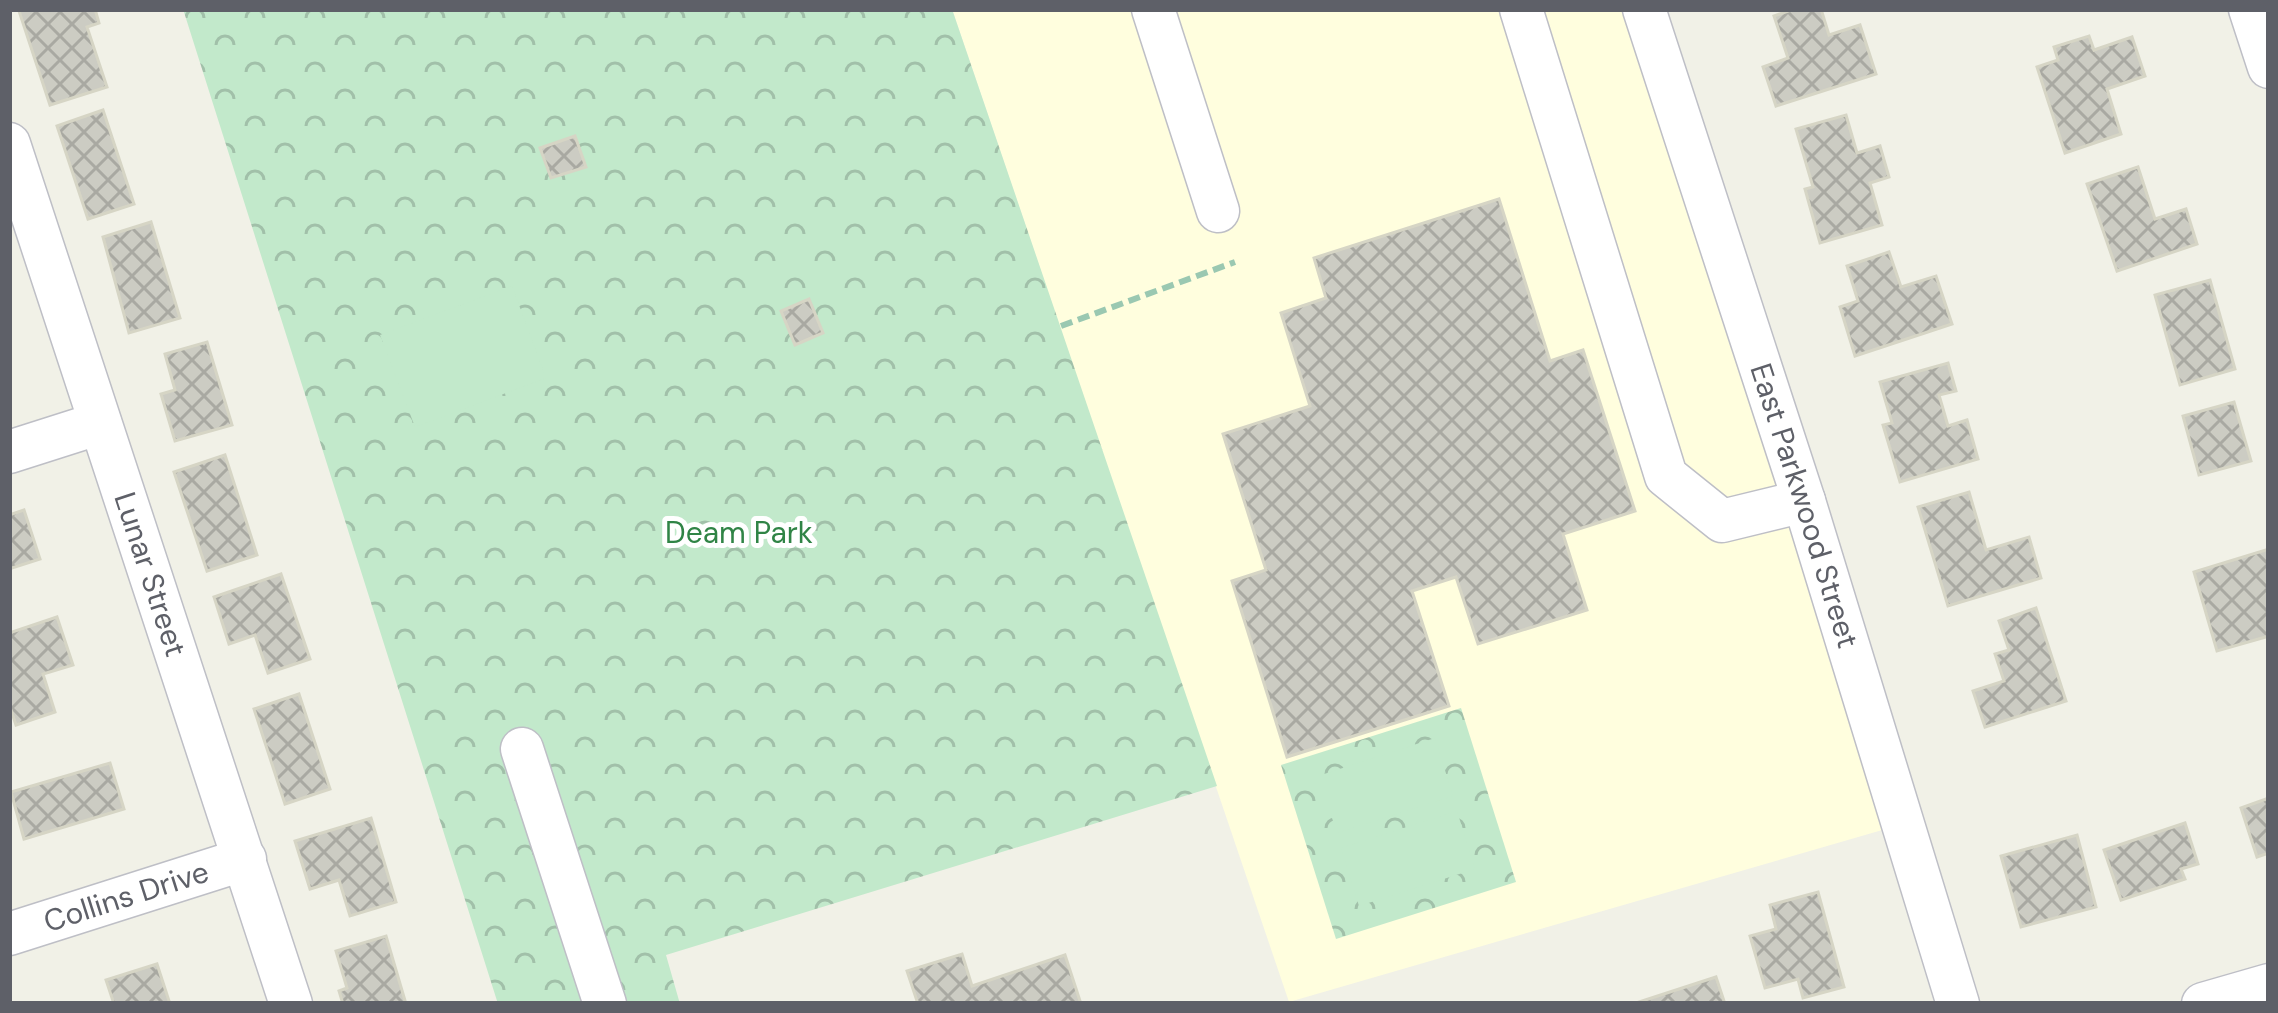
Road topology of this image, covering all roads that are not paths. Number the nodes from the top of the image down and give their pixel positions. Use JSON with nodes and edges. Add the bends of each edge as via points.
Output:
{"nodes":[{"id":1,"x":1153,"y":9,"type":"edge"},
{"id":2,"x":1520,"y":9,"type":"edge"},
{"id":3,"x":1644,"y":9,"type":"edge"},
{"id":4,"x":2250,"y":9,"type":"edge"},
{"id":5,"x":2269,"y":67,"type":"edge"},
{"id":6,"x":9,"y":144,"type":"edge"},
{"id":7,"x":1218,"y":211,"type":"dead end"},
{"id":8,"x":100,"y":423,"type":"junction"},
{"id":9,"x":9,"y":452,"type":"edge"},
{"id":10,"x":1804,"y":501,"type":"junction"},
{"id":11,"x":522,"y":749,"type":"dead end"},
{"id":12,"x":245,"y":859,"type":"junction"},
{"id":13,"x":9,"y":934,"type":"edge"},
{"id":14,"x":2269,"y":985,"type":"edge"},
{"id":15,"x":290,"y":1004,"type":"edge"},
{"id":16,"x":604,"y":1004,"type":"edge"},
{"id":17,"x":1958,"y":1004,"type":"edge"},
{"id":18,"x":2203,"y":1004,"type":"edge"}],
"edges":[{"from":1,"to":7,"type":"street"},
{"from":2,"to":10,"type":"street","via":[[1666,476],[1723,521]]},
{"from":3,"to":10,"type":"street","name":"East Parkwood Street"},
{"from":4,"to":5,"type":"street"},
{"from":6,"to":8,"type":"street","name":"Lunar Street"},
{"from":8,"to":9,"type":"street"},
{"from":8,"to":12,"type":"street","name":"Lunar Street"},
{"from":10,"to":17,"type":"street","name":"East Parkwood Street"},
{"from":11,"to":16,"type":"street"},
{"from":12,"to":13,"type":"street","name":"Collins Drive"},
{"from":12,"to":15,"type":"street","name":"Lunar Street"},
{"from":14,"to":18,"type":"street"}]}
